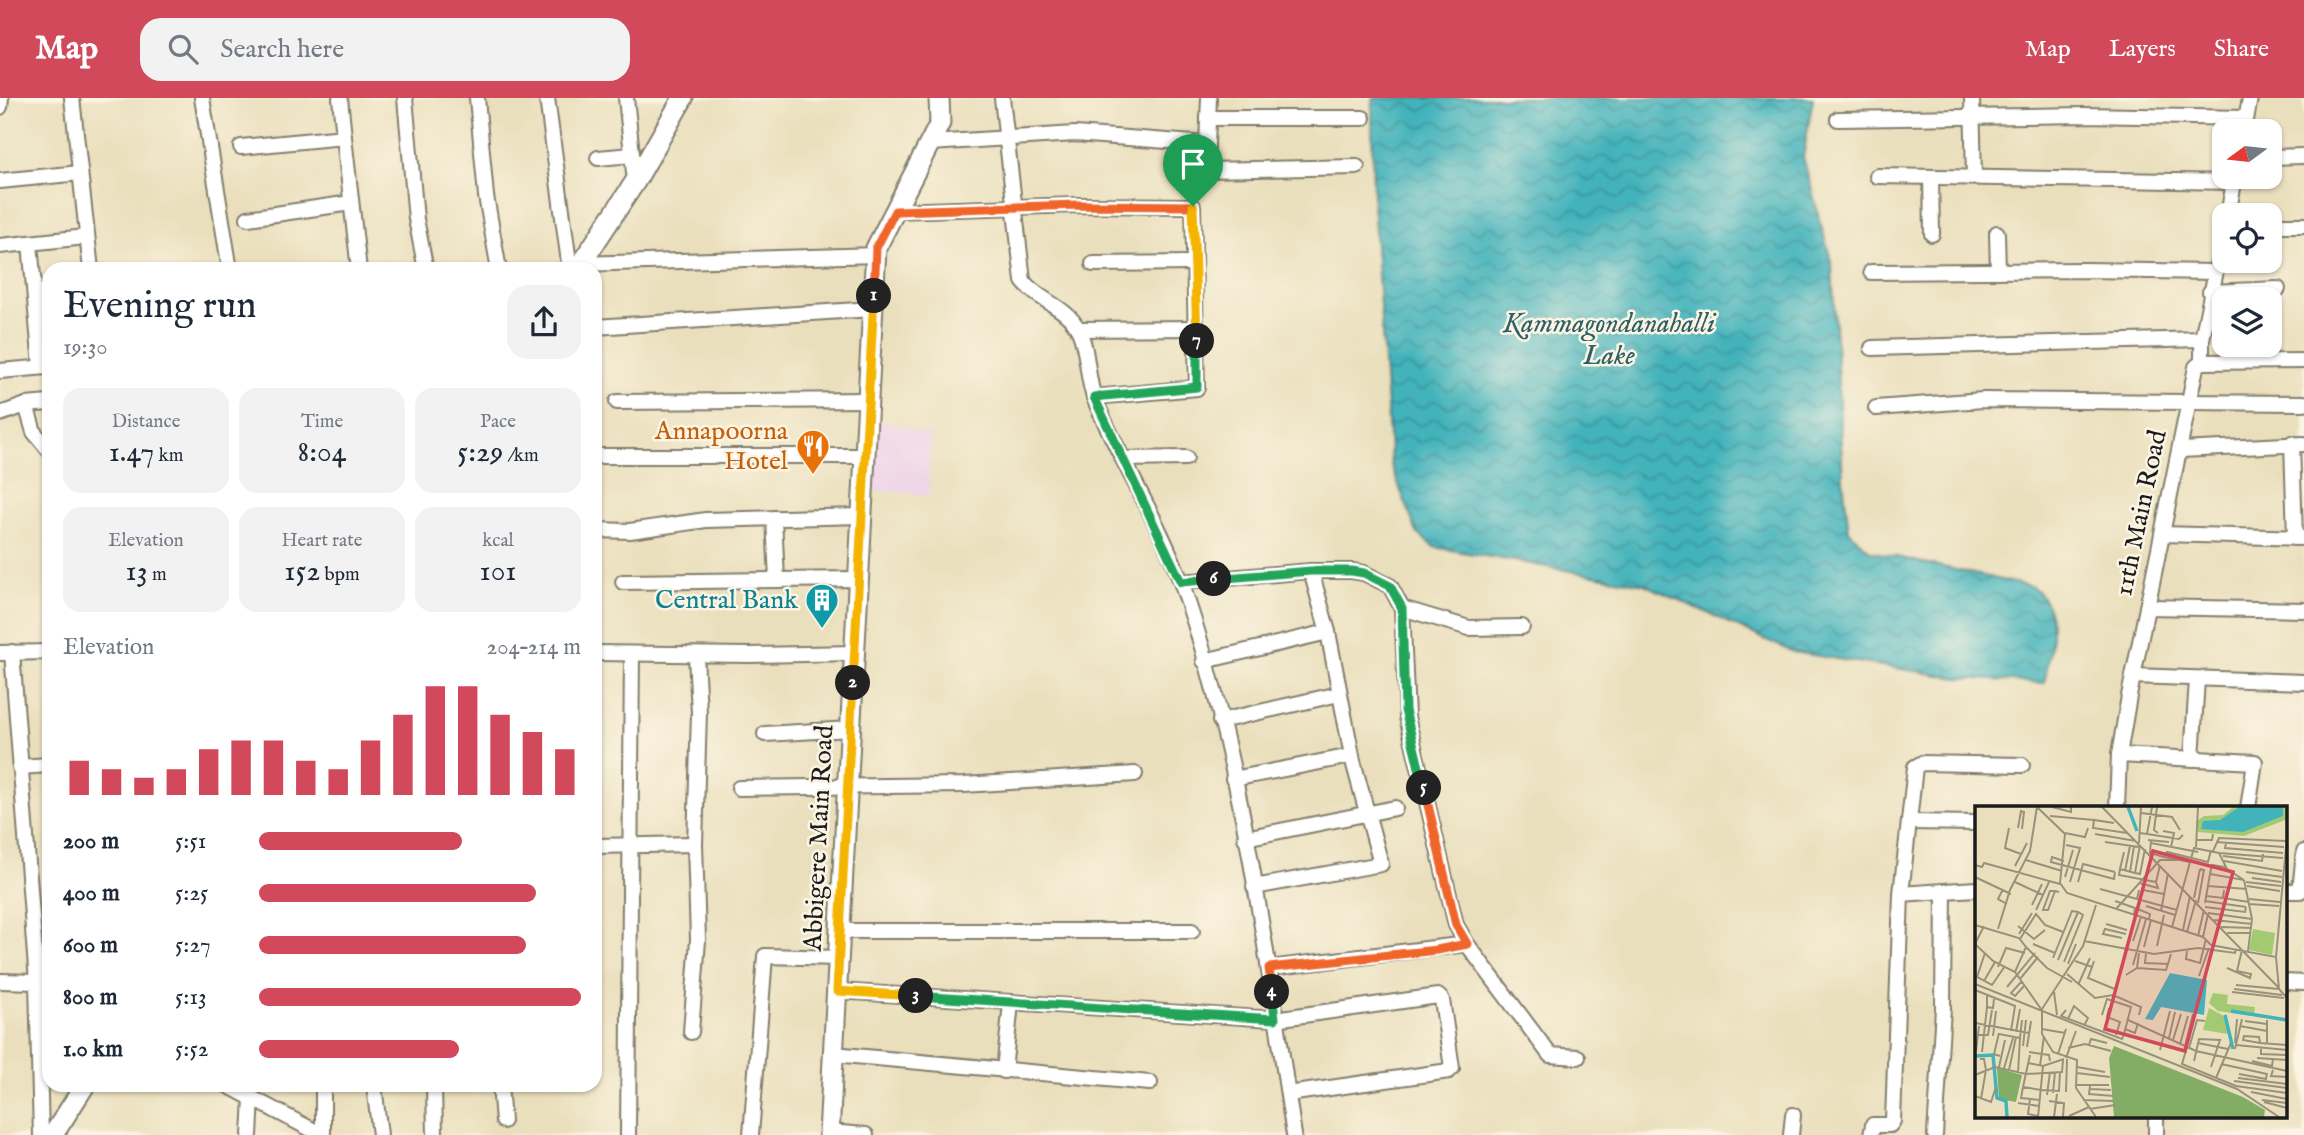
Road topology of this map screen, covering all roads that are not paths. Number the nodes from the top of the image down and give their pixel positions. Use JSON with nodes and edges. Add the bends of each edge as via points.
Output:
{"nodes":[{"id":1,"x":1,"y":98,"type":"edge"},
{"id":2,"x":72,"y":98,"type":"edge"},
{"id":3,"x":202,"y":98,"type":"edge"},
{"id":4,"x":340,"y":98,"type":"edge"},
{"id":5,"x":405,"y":98,"type":"edge"},
{"id":6,"x":477,"y":98,"type":"edge"},
{"id":7,"x":547,"y":98,"type":"edge"},
{"id":8,"x":626,"y":98,"type":"edge"},
{"id":9,"x":683,"y":98,"type":"edge"},
{"id":10,"x":939,"y":98,"type":"edge"},
{"id":11,"x":1002,"y":98,"type":"edge"},
{"id":12,"x":1209,"y":98,"type":"edge"},
{"id":13,"x":1972,"y":98,"type":"edge"},
{"id":14,"x":2250,"y":98,"type":"edge"},
{"id":15,"x":0,"y":107,"type":"edge"},
{"id":16,"x":1972,"y":116,"type":"junction"},
{"id":17,"x":1208,"y":118,"type":"junction"},
{"id":18,"x":1363,"y":118,"type":"dead end"},
{"id":19,"x":1838,"y":119,"type":"dead end"},
{"id":20,"x":2246,"y":119,"type":"edge"},
{"id":21,"x":2212,"y":123,"type":"edge"},
{"id":22,"x":344,"y":137,"type":"junction"},
{"id":23,"x":1006,"y":138,"type":"junction"},
{"id":24,"x":930,"y":143,"type":"junction"},
{"id":25,"x":1207,"y":144,"type":"junction"},
{"id":26,"x":241,"y":147,"type":"dead end"},
{"id":27,"x":632,"y":155,"type":"junction"},
{"id":28,"x":2304,"y":156,"type":"edge"},
{"id":29,"x":2282,"y":157,"type":"edge"},
{"id":30,"x":598,"y":158,"type":"dead end"},
{"id":31,"x":1357,"y":167,"type":"dead end"},
{"id":32,"x":80,"y":173,"type":"junction"},
{"id":33,"x":1877,"y":176,"type":"dead end"},
{"id":34,"x":1931,"y":177,"type":"junction"},
{"id":35,"x":1975,"y":177,"type":"junction"},
{"id":36,"x":2212,"y":179,"type":"edge"},
{"id":37,"x":0,"y":181,"type":"edge"},
{"id":38,"x":635,"y":182,"type":"junction"},
{"id":39,"x":351,"y":203,"type":"junction"},
{"id":40,"x":1015,"y":208,"type":"junction"},
{"id":41,"x":895,"y":211,"type":"junction"},
{"id":42,"x":248,"y":218,"type":"dead end"},
{"id":43,"x":2282,"y":225,"type":"edge"},
{"id":44,"x":2304,"y":225,"type":"edge"},
{"id":45,"x":1997,"y":233,"type":"dead end"},
{"id":46,"x":1932,"y":234,"type":"dead end"},
{"id":47,"x":86,"y":237,"type":"junction"},
{"id":48,"x":30,"y":243,"type":"junction"},
{"id":49,"x":0,"y":246,"type":"edge"},
{"id":50,"x":876,"y":255,"type":"junction"},
{"id":51,"x":90,"y":262,"type":"edge"},
{"id":52,"x":229,"y":262,"type":"edge"},
{"id":53,"x":355,"y":262,"type":"edge"},
{"id":54,"x":424,"y":262,"type":"edge"},
{"id":55,"x":498,"y":262,"type":"edge"},
{"id":56,"x":574,"y":262,"type":"edge"},
{"id":57,"x":579,"y":262,"type":"edge"},
{"id":58,"x":1194,"y":263,"type":"junction"},
{"id":59,"x":1093,"y":264,"type":"dead end"},
{"id":60,"x":602,"y":267,"type":"edge"},
{"id":61,"x":1998,"y":271,"type":"junction"},
{"id":62,"x":1871,"y":272,"type":"dead end"},
{"id":63,"x":2212,"y":272,"type":"edge"},
{"id":64,"x":2214,"y":273,"type":"edge"},
{"id":65,"x":2210,"y":292,"type":"joint"},
{"id":66,"x":873,"y":309,"type":"junction"},
{"id":67,"x":602,"y":327,"type":"edge"},
{"id":68,"x":1197,"y":328,"type":"junction"},
{"id":69,"x":1078,"y":329,"type":"junction"},
{"id":70,"x":2202,"y":339,"type":"junction"},
{"id":71,"x":42,"y":342,"type":"edge"},
{"id":72,"x":1872,"y":348,"type":"dead end"},
{"id":73,"x":2304,"y":361,"type":"edge"},
{"id":74,"x":2202,"y":362,"type":"junction"},
{"id":75,"x":42,"y":367,"type":"edge"},
{"id":76,"x":0,"y":371,"type":"edge"},
{"id":77,"x":1094,"y":397,"type":"junction"},
{"id":78,"x":2190,"y":399,"type":"junction"},
{"id":79,"x":868,"y":400,"type":"junction"},
{"id":80,"x":617,"y":402,"type":"dead end"},
{"id":81,"x":2304,"y":402,"type":"edge"},
{"id":82,"x":42,"y":404,"type":"edge"},
{"id":83,"x":26,"y":405,"type":"junction"},
{"id":84,"x":1876,"y":408,"type":"dead end"},
{"id":85,"x":0,"y":414,"type":"edge"},
{"id":86,"x":42,"y":442,"type":"edge"},
{"id":87,"x":2298,"y":443,"type":"edge"},
{"id":88,"x":2179,"y":450,"type":"junction"},
{"id":89,"x":602,"y":456,"type":"edge"},
{"id":90,"x":865,"y":456,"type":"junction"},
{"id":91,"x":1186,"y":458,"type":"dead end"},
{"id":92,"x":1124,"y":459,"type":"junction"},
{"id":93,"x":862,"y":516,"type":"junction"},
{"id":94,"x":774,"y":518,"type":"junction"},
{"id":95,"x":602,"y":530,"type":"edge"},
{"id":96,"x":2162,"y":534,"type":"junction"},
{"id":97,"x":2299,"y":538,"type":"edge"},
{"id":98,"x":1311,"y":571,"type":"junction"},
{"id":99,"x":859,"y":579,"type":"junction"},
{"id":100,"x":776,"y":580,"type":"junction"},
{"id":101,"x":623,"y":582,"type":"dead end"},
{"id":102,"x":1181,"y":582,"type":"junction"},
{"id":103,"x":2147,"y":607,"type":"junction"},
{"id":104,"x":1402,"y":608,"type":"junction"},
{"id":105,"x":2304,"y":610,"type":"edge"},
{"id":106,"x":1522,"y":627,"type":"dead end"},
{"id":107,"x":1328,"y":632,"type":"junction"},
{"id":108,"x":6,"y":652,"type":"edge"},
{"id":109,"x":42,"y":652,"type":"edge"},
{"id":110,"x":602,"y":653,"type":"edge"},
{"id":111,"x":855,"y":653,"type":"junction"},
{"id":112,"x":632,"y":654,"type":"junction"},
{"id":113,"x":696,"y":655,"type":"junction"},
{"id":114,"x":1204,"y":661,"type":"junction"},
{"id":115,"x":2133,"y":676,"type":"junction"},
{"id":116,"x":2197,"y":680,"type":"junction"},
{"id":117,"x":2304,"y":682,"type":"edge"},
{"id":118,"x":1339,"y":694,"type":"junction"},
{"id":119,"x":1220,"y":721,"type":"junction"},
{"id":120,"x":851,"y":729,"type":"junction"},
{"id":121,"x":765,"y":734,"type":"dead end"},
{"id":122,"x":2119,"y":755,"type":"junction"},
{"id":123,"x":1351,"y":756,"type":"junction"},
{"id":124,"x":2192,"y":759,"type":"junction"},
{"id":125,"x":42,"y":765,"type":"edge"},
{"id":126,"x":2022,"y":765,"type":"dead end"},
{"id":127,"x":20,"y":767,"type":"junction"},
{"id":128,"x":1135,"y":774,"type":"dead end"},
{"id":129,"x":1233,"y":779,"type":"junction"},
{"id":130,"x":848,"y":787,"type":"junction"},
{"id":131,"x":739,"y":788,"type":"dead end"},
{"id":132,"x":2118,"y":806,"type":"edge"},
{"id":133,"x":2248,"y":806,"type":"edge"},
{"id":134,"x":1395,"y":808,"type":"dead end"},
{"id":135,"x":1367,"y":814,"type":"junction"},
{"id":136,"x":1910,"y":822,"type":"junction"},
{"id":137,"x":1975,"y":823,"type":"edge"},
{"id":138,"x":1245,"y":838,"type":"junction"},
{"id":139,"x":629,"y":843,"type":"junction"},
{"id":140,"x":695,"y":844,"type":"junction"},
{"id":141,"x":602,"y":845,"type":"edge"},
{"id":142,"x":2304,"y":852,"type":"edge"},
{"id":143,"x":1254,"y":887,"type":"junction"},
{"id":144,"x":1975,"y":889,"type":"edge"},
{"id":145,"x":1944,"y":891,"type":"junction"},
{"id":146,"x":2296,"y":891,"type":"edge"},
{"id":147,"x":1901,"y":894,"type":"junction"},
{"id":148,"x":840,"y":931,"type":"junction"},
{"id":149,"x":1192,"y":931,"type":"dead end"},
{"id":150,"x":1467,"y":944,"type":"junction"},
{"id":151,"x":838,"y":958,"type":"junction"},
{"id":152,"x":1269,"y":968,"type":"junction"},
{"id":153,"x":0,"y":981,"type":"edge"},
{"id":154,"x":37,"y":982,"type":"junction"},
{"id":155,"x":2286,"y":982,"type":"edge"},
{"id":156,"x":2304,"y":983,"type":"edge"},
{"id":157,"x":837,"y":991,"type":"junction"},
{"id":158,"x":1011,"y":1003,"type":"junction"},
{"id":159,"x":1275,"y":1019,"type":"junction"},
{"id":160,"x":691,"y":1032,"type":"dead end"},
{"id":161,"x":833,"y":1054,"type":"junction"},
{"id":162,"x":1578,"y":1057,"type":"dead end"},
{"id":163,"x":1004,"y":1071,"type":"junction"},
{"id":164,"x":1150,"y":1083,"type":"dead end"},
{"id":165,"x":81,"y":1092,"type":"edge"},
{"id":166,"x":240,"y":1092,"type":"edge"},
{"id":167,"x":323,"y":1092,"type":"edge"},
{"id":168,"x":375,"y":1092,"type":"edge"},
{"id":169,"x":434,"y":1092,"type":"edge"},
{"id":170,"x":501,"y":1092,"type":"edge"},
{"id":171,"x":1288,"y":1094,"type":"junction"},
{"id":172,"x":251,"y":1098,"type":"junction"},
{"id":173,"x":1793,"y":1115,"type":"dead end"},
{"id":174,"x":503,"y":1121,"type":"dead end"},
{"id":175,"x":1872,"y":1130,"type":"edge"},
{"id":176,"x":829,"y":1133,"type":"edge"},
{"id":177,"x":41,"y":1135,"type":"edge"},
{"id":178,"x":53,"y":1135,"type":"edge"},
{"id":179,"x":250,"y":1135,"type":"edge"},
{"id":180,"x":323,"y":1135,"type":"edge"},
{"id":181,"x":380,"y":1135,"type":"edge"},
{"id":182,"x":435,"y":1135,"type":"edge"},
{"id":183,"x":628,"y":1135,"type":"edge"},
{"id":184,"x":751,"y":1135,"type":"edge"},
{"id":185,"x":866,"y":1135,"type":"edge"},
{"id":186,"x":1294,"y":1135,"type":"edge"},
{"id":187,"x":1791,"y":1135,"type":"edge"},
{"id":188,"x":1935,"y":1135,"type":"edge"}],
"edges":[{"from":1,"to":15,"type":"street"},
{"from":2,"to":32,"type":"street"},
{"from":3,"to":52,"type":"street"},
{"from":4,"to":22,"type":"street"},
{"from":5,"to":54,"type":"street"},
{"from":6,"to":55,"type":"street"},
{"from":7,"to":56,"type":"street"},
{"from":8,"to":27,"type":"street"},
{"from":9,"to":38,"type":"main road"},
{"from":10,"to":24,"type":"main road","name":"Abbigere Main Road","via":[[940,123]]},
{"from":11,"to":23,"type":"street"},
{"from":12,"to":17,"type":"street"},
{"from":13,"to":16,"type":"street"},
{"from":14,"to":20,"type":"street"},
{"from":16,"to":19,"type":"street"},
{"from":16,"to":21,"type":"street"},
{"from":16,"to":35,"type":"street"},
{"from":17,"to":18,"type":"street"},
{"from":17,"to":25,"type":"street"},
{"from":22,"to":26,"type":"street"},
{"from":22,"to":39,"type":"street"},
{"from":23,"to":24,"type":"street"},
{"from":23,"to":25,"type":"street","via":[[1075,134]]},
{"from":23,"to":40,"type":"street"},
{"from":24,"to":41,"type":"main road","name":"Abbigere Main Road"},
{"from":25,"to":31,"type":"street","via":[[1206,170]]},
{"from":27,"to":30,"type":"street"},
{"from":27,"to":38,"type":"street"},
{"from":28,"to":29,"type":"street"},
{"from":32,"to":37,"type":"street"},
{"from":32,"to":47,"type":"street"},
{"from":33,"to":34,"type":"street"},
{"from":34,"to":35,"type":"street"},
{"from":34,"to":46,"type":"street"},
{"from":35,"to":36,"type":"street"},
{"from":38,"to":57,"type":"main road"},
{"from":39,"to":42,"type":"street"},
{"from":39,"to":53,"type":"street"},
{"from":40,"to":41,"type":"street"},
{"from":40,"to":58,"type":"street","via":[[1193,206]]},
{"from":40,"to":69,"type":"street","via":[[1023,281],[1062,309]]},
{"from":41,"to":50,"type":"main road","name":"Abbigere Main Road"},
{"from":43,"to":44,"type":"street"},
{"from":45,"to":61,"type":"street"},
{"from":47,"to":48,"type":"street"},
{"from":47,"to":51,"type":"street"},
{"from":48,"to":49,"type":"street"},
{"from":48,"to":71,"type":"street"},
{"from":50,"to":60,"type":"street"},
{"from":50,"to":66,"type":"main road","name":"Abbigere Main Road"},
{"from":58,"to":59,"type":"street"},
{"from":58,"to":68,"type":"street"},
{"from":61,"to":62,"type":"street"},
{"from":61,"to":63,"type":"street"},
{"from":64,"to":65,"type":"street","name":"11th Main Road"},
{"from":65,"to":70,"type":"street","name":"11th Main Road"},
{"from":66,"to":67,"type":"street"},
{"from":66,"to":79,"type":"main road","name":"Abbigere Main Road"},
{"from":68,"to":69,"type":"street"},
{"from":68,"to":77,"type":"street","via":[[1197,387]]},
{"from":69,"to":77,"type":"street"},
{"from":70,"to":72,"type":"street"},
{"from":70,"to":74,"type":"street","name":"11th Main Road"},
{"from":73,"to":74,"type":"street"},
{"from":74,"to":78,"type":"street","name":"11th Main Road","via":[[2196,367]]},
{"from":75,"to":76,"type":"street"},
{"from":77,"to":92,"type":"street"},
{"from":78,"to":81,"type":"street"},
{"from":78,"to":84,"type":"street","via":[[1983,400]]},
{"from":78,"to":88,"type":"street","name":"11th Main Road"},
{"from":79,"to":80,"type":"street"},
{"from":79,"to":90,"type":"main road","name":"Abbigere Main Road"},
{"from":82,"to":83,"type":"street"},
{"from":83,"to":85,"type":"street"},
{"from":83,"to":86,"type":"street"},
{"from":87,"to":88,"type":"street"},
{"from":87,"to":97,"type":"street"},
{"from":88,"to":96,"type":"street","name":"11th Main Road"},
{"from":89,"to":90,"type":"street"},
{"from":90,"to":93,"type":"main road","name":"Abbigere Main Road"},
{"from":91,"to":92,"type":"street"},
{"from":92,"to":102,"type":"street"},
{"from":93,"to":94,"type":"street"},
{"from":93,"to":99,"type":"main road","name":"Abbigere Main Road"},
{"from":94,"to":95,"type":"street"},
{"from":94,"to":100,"type":"street"},
{"from":96,"to":97,"type":"street"},
{"from":96,"to":103,"type":"street","name":"11th Main Road"},
{"from":98,"to":102,"type":"street"},
{"from":98,"to":104,"type":"street","via":[[1364,573],[1390,586]]},
{"from":98,"to":107,"type":"street"},
{"from":99,"to":100,"type":"street"},
{"from":99,"to":111,"type":"main road","name":"Abbigere Main Road"},
{"from":100,"to":101,"type":"street"},
{"from":102,"to":114,"type":"street"},
{"from":103,"to":105,"type":"street"},
{"from":103,"to":115,"type":"street","name":"11th Main Road"},
{"from":104,"to":106,"type":"street","via":[[1469,628]]},
{"from":104,"to":150,"type":"street","via":[[1406,717],[1456,925]]},
{"from":107,"to":114,"type":"street"},
{"from":107,"to":118,"type":"street"},
{"from":108,"to":109,"type":"street"},
{"from":108,"to":127,"type":"street"},
{"from":110,"to":112,"type":"street"},
{"from":111,"to":113,"type":"street"},
{"from":111,"to":120,"type":"main road","name":"Abbigere Main Road"},
{"from":112,"to":113,"type":"street"},
{"from":112,"to":139,"type":"street"},
{"from":113,"to":140,"type":"street"},
{"from":114,"to":119,"type":"street"},
{"from":115,"to":116,"type":"street"},
{"from":115,"to":122,"type":"street","name":"11th Main Road"},
{"from":116,"to":117,"type":"street"},
{"from":116,"to":124,"type":"street"},
{"from":118,"to":119,"type":"street"},
{"from":118,"to":123,"type":"street"},
{"from":119,"to":129,"type":"street"},
{"from":120,"to":121,"type":"street"},
{"from":120,"to":130,"type":"main road","name":"Abbigere Main Road"},
{"from":122,"to":124,"type":"street"},
{"from":122,"to":132,"type":"street","name":"11th Main Road"},
{"from":123,"to":129,"type":"street"},
{"from":123,"to":135,"type":"street"},
{"from":124,"to":133,"type":"street","via":[[2255,762]]},
{"from":125,"to":127,"type":"street"},
{"from":126,"to":136,"type":"street","via":[[1916,764]]},
{"from":127,"to":154,"type":"street"},
{"from":128,"to":130,"type":"street"},
{"from":129,"to":138,"type":"street"},
{"from":130,"to":131,"type":"street"},
{"from":130,"to":148,"type":"main road","name":"Abbigere Main Road"},
{"from":134,"to":135,"type":"street"},
{"from":135,"to":138,"type":"street"},
{"from":135,"to":143,"type":"street","via":[[1381,864]]},
{"from":136,"to":137,"type":"street"},
{"from":136,"to":147,"type":"street"},
{"from":138,"to":143,"type":"street"},
{"from":139,"to":140,"type":"street"},
{"from":139,"to":141,"type":"street"},
{"from":139,"to":183,"type":"street"},
{"from":140,"to":160,"type":"street","via":[[698,940]]},
{"from":142,"to":146,"type":"street"},
{"from":143,"to":152,"type":"street"},
{"from":144,"to":145,"type":"street"},
{"from":145,"to":147,"type":"street"},
{"from":145,"to":188,"type":"street"},
{"from":147,"to":175,"type":"street","via":[[1893,1121]]},
{"from":148,"to":149,"type":"street"},
{"from":148,"to":151,"type":"main road","name":"Abbigere Main Road"},
{"from":150,"to":152,"type":"street"},
{"from":150,"to":162,"type":"street","via":[[1550,1055]]},
{"from":151,"to":157,"type":"main road","name":"Abbigere Main Road"},
{"from":151,"to":184,"type":"street","via":[[765,956]]},
{"from":152,"to":159,"type":"street"},
{"from":153,"to":154,"type":"street"},
{"from":154,"to":177,"type":"street"},
{"from":155,"to":156,"type":"street"},
{"from":157,"to":158,"type":"street"},
{"from":157,"to":161,"type":"main road","name":"Abbigere Main Road"},
{"from":158,"to":159,"type":"street"},
{"from":158,"to":163,"type":"street"},
{"from":159,"to":171,"type":"street"},
{"from":159,"to":171,"type":"street","via":[[1438,996],[1442,1000],[1449,1071]]},
{"from":161,"to":163,"type":"street"},
{"from":161,"to":176,"type":"main road","name":"Abbigere Main Road"},
{"from":163,"to":164,"type":"street"},
{"from":165,"to":178,"type":"main road"},
{"from":166,"to":172,"type":"street"},
{"from":167,"to":180,"type":"street"},
{"from":168,"to":181,"type":"street"},
{"from":169,"to":182,"type":"street"},
{"from":170,"to":174,"type":"street"},
{"from":171,"to":186,"type":"street"},
{"from":172,"to":179,"type":"street"},
{"from":172,"to":180,"type":"street"},
{"from":173,"to":187,"type":"street"},
{"from":176,"to":185,"type":"street"}]}
